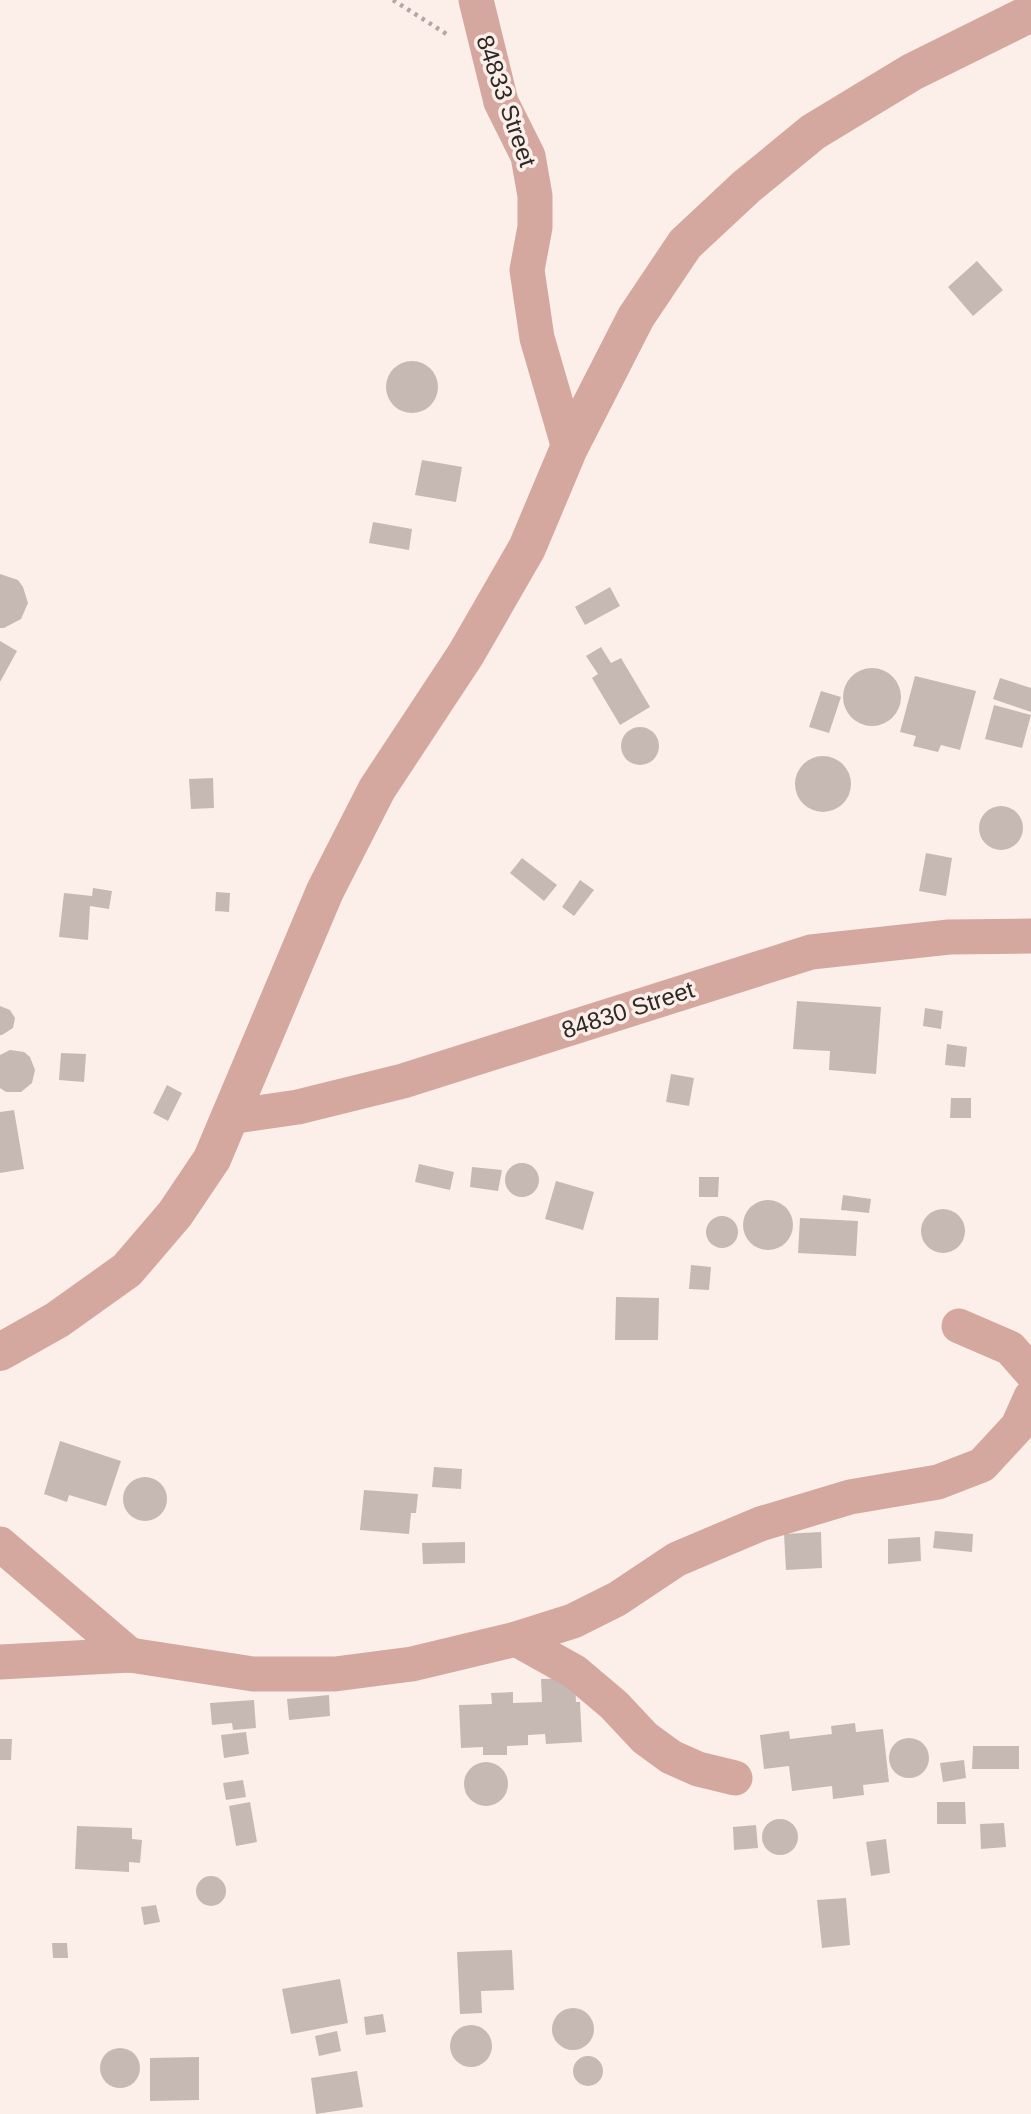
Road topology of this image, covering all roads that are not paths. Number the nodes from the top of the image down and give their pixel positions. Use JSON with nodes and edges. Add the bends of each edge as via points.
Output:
{"nodes":[{"id":1,"x":476,"y":0,"type":"edge"},
{"id":2,"x":1031,"y":13,"type":"edge"},
{"id":3,"x":569,"y":449,"type":"junction"},
{"id":4,"x":1031,"y":936,"type":"edge"},
{"id":5,"x":229,"y":1117,"type":"junction"},
{"id":6,"x":959,"y":1326,"type":"dead end"},
{"id":7,"x":0,"y":1352,"type":"edge"},
{"id":8,"x":1031,"y":1372,"type":"edge"},
{"id":9,"x":1031,"y":1397,"type":"edge"},
{"id":10,"x":0,"y":1544,"type":"edge"},
{"id":11,"x":516,"y":1639,"type":"junction"},
{"id":12,"x":130,"y":1654,"type":"junction"},
{"id":13,"x":0,"y":1662,"type":"edge"},
{"id":14,"x":735,"y":1778,"type":"dead end"}],
"edges":[{"from":1,"to":3,"type":"street","name":"84833 Street","via":[[501,102],[528,156],[535,227],[527,270],[537,338]]},
{"from":2,"to":3,"type":"street","via":[[912,72],[813,132],[695,234],[636,317]]},
{"from":3,"to":5,"type":"street","via":[[527,548],[466,654],[377,789],[330,880]]},
{"from":4,"to":5,"type":"street","name":"84830 Street","via":[[949,937],[811,952],[403,1081],[298,1107]]},
{"from":5,"to":7,"type":"street","via":[[212,1160],[175,1214],[127,1270],[57,1320]]},
{"from":6,"to":8,"type":"street","via":[[1010,1348]]},
{"from":9,"to":11,"type":"street","via":[[1018,1426],[982,1465],[938,1482],[850,1497],[760,1524],[677,1559],[617,1599],[573,1621]]},
{"from":10,"to":12,"type":"street"},
{"from":11,"to":12,"type":"street","via":[[412,1664],[335,1674],[253,1674]]},
{"from":11,"to":14,"type":"street","via":[[575,1672],[671,1757]]},
{"from":12,"to":13,"type":"street"}]}
